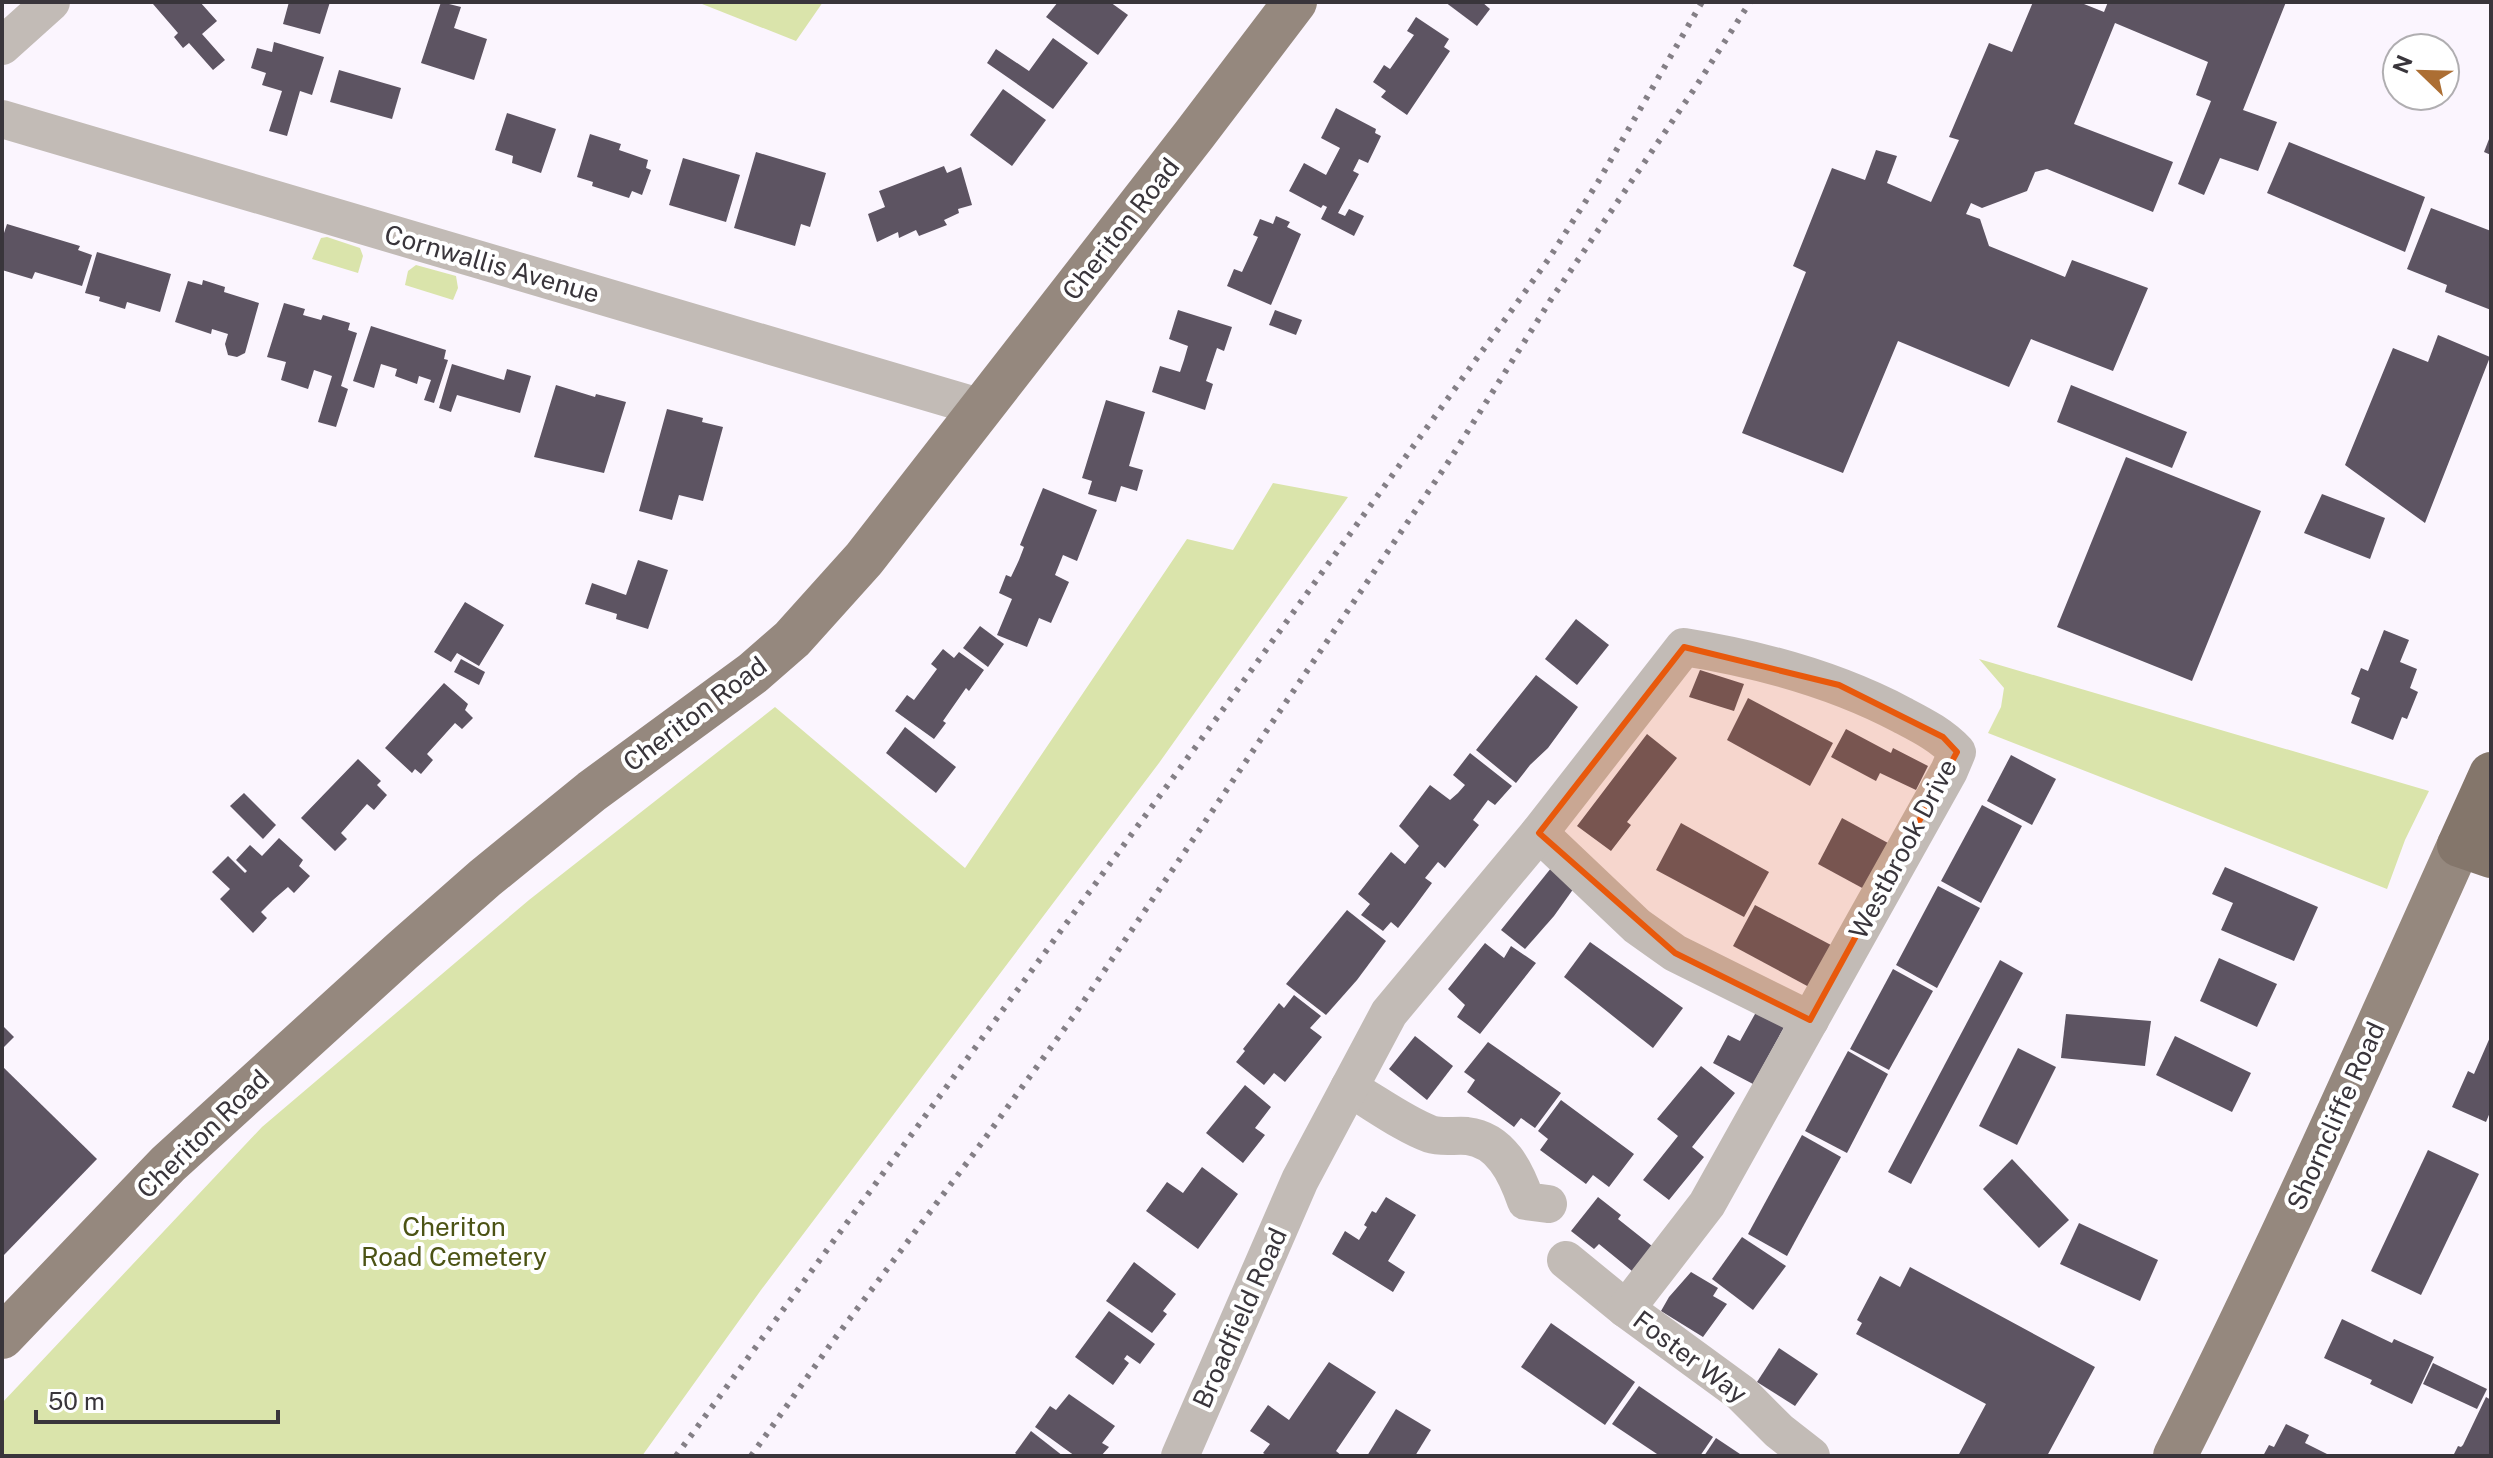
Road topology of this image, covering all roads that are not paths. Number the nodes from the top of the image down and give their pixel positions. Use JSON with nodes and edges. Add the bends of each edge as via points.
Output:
{"nodes":[{"id":1,"x":51,"y":2,"type":"edge"},
{"id":2,"x":1295,"y":2,"type":"edge"},
{"id":3,"x":2,"y":46,"type":"edge"},
{"id":4,"x":2,"y":119,"type":"edge"},
{"id":5,"x":982,"y":408,"type":"junction"},
{"id":6,"x":2491,"y":774,"type":"edge"},
{"id":7,"x":1539,"y":833,"type":"junction"},
{"id":8,"x":2475,"y":850,"type":"edge"},
{"id":9,"x":1810,"y":1020,"type":"junction"},
{"id":10,"x":1349,"y":1088,"type":"junction"},
{"id":11,"x":1300,"y":1180,"type":"joint"},
{"id":12,"x":1548,"y":1204,"type":"dead end"},
{"id":13,"x":1566,"y":1260,"type":"dead end"},
{"id":14,"x":1626,"y":1309,"type":"junction"},
{"id":15,"x":2,"y":1337,"type":"edge"},
{"id":16,"x":1180,"y":1456,"type":"edge"},
{"id":17,"x":1811,"y":1456,"type":"edge"},
{"id":18,"x":2175,"y":1456,"type":"edge"}],
"edges":[{"from":1,"to":3,"type":"street"},
{"from":2,"to":5,"type":"main road","name":"Cheriton Road"},
{"from":4,"to":5,"type":"street","name":"Cornwallis Avenue"},
{"from":5,"to":15,"type":"main road","name":"Cheriton Road","via":[[864,559],[792,639],[555,821],[390,961],[168,1164]]},
{"from":6,"to":8,"type":"highway","name":"Shorncliffe Road"},
{"from":7,"to":9,"type":"street","via":[[1637,926],[1675,953]]},
{"from":7,"to":9,"type":"street","name":"Westbrook Drive","via":[[1684,647],[1839,685],[1943,737],[1957,752],[1949,771]]},
{"from":7,"to":10,"type":"street","name":"Westbrook Drive","via":[[1389,1013]]},
{"from":8,"to":18,"type":"main road","name":"Shorncliffe Road","via":[[2312,1170]]},
{"from":9,"to":14,"type":"street","name":"Westbrook Drive","via":[[1707,1204]]},
{"from":10,"to":11,"type":"street","name":"Westbrook Drive"},
{"from":10,"to":12,"type":"street","via":[[1433,1135],[1489,1144],[1507,1160],[1526,1201]]},
{"from":11,"to":16,"type":"street","name":"Broadfield Road"},
{"from":13,"to":14,"type":"street","name":"Foster Way"},
{"from":14,"to":17,"type":"street","name":"Foster Way","via":[[1741,1393]]}]}
